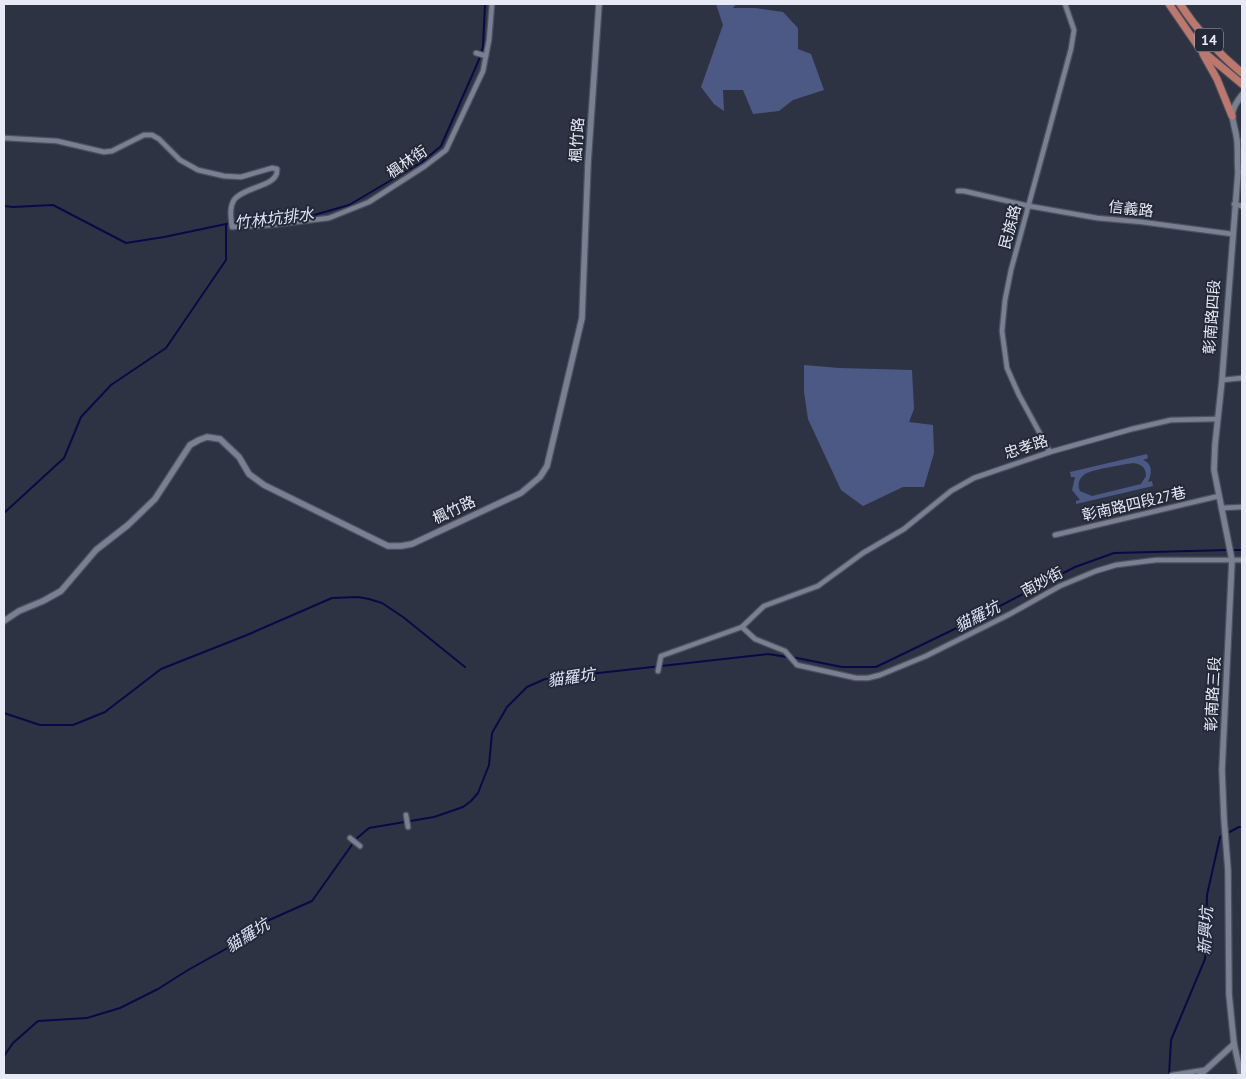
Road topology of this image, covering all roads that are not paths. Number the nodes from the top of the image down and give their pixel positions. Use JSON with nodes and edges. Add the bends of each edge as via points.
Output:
{"nodes":[{"id":1,"x":492,"y":4,"type":"edge"},
{"id":2,"x":599,"y":4,"type":"edge"},
{"id":3,"x":1065,"y":4,"type":"edge"},
{"id":4,"x":1169,"y":4,"type":"edge"},
{"id":5,"x":1180,"y":4,"type":"edge"},
{"id":6,"x":1200,"y":50,"type":"junction"},
{"id":7,"x":476,"y":53,"type":"dead end"},
{"id":8,"x":486,"y":56,"type":"junction"},
{"id":9,"x":1242,"y":73,"type":"edge"},
{"id":10,"x":1242,"y":84,"type":"edge"},
{"id":11,"x":1242,"y":95,"type":"edge"},
{"id":12,"x":1232,"y":116,"type":"junction"},
{"id":13,"x":4,"y":138,"type":"edge"},
{"id":14,"x":958,"y":191,"type":"dead end"},
{"id":15,"x":1234,"y":204,"type":"junction"},
{"id":16,"x":1029,"y":206,"type":"junction"},
{"id":17,"x":1242,"y":206,"type":"edge"},
{"id":18,"x":1232,"y":234,"type":"junction"},
{"id":19,"x":1242,"y":378,"type":"edge"},
{"id":20,"x":1222,"y":380,"type":"junction"},
{"id":21,"x":1218,"y":418,"type":"junction"},
{"id":22,"x":1050,"y":452,"type":"junction"},
{"id":23,"x":1219,"y":496,"type":"junction"},
{"id":24,"x":1242,"y":507,"type":"edge"},
{"id":25,"x":1222,"y":508,"type":"junction"},
{"id":26,"x":1055,"y":535,"type":"dead end"},
{"id":27,"x":1228,"y":543,"type":"joint"},
{"id":28,"x":1232,"y":560,"type":"junction"},
{"id":29,"x":1242,"y":560,"type":"edge"},
{"id":30,"x":4,"y":621,"type":"edge"},
{"id":31,"x":742,"y":627,"type":"junction"},
{"id":32,"x":658,"y":671,"type":"dead end"},
{"id":33,"x":406,"y":815,"type":"dead end"},
{"id":34,"x":408,"y":827,"type":"dead end"},
{"id":35,"x":350,"y":838,"type":"dead end"},
{"id":36,"x":360,"y":846,"type":"dead end"},
{"id":37,"x":1234,"y":1044,"type":"junction"},
{"id":38,"x":1202,"y":1073,"type":"edge"},
{"id":39,"x":1172,"y":1075,"type":"edge"},
{"id":40,"x":1241,"y":1075,"type":"edge"}],
"edges":[{"from":1,"to":8,"type":"street","name":"楓林街"},
{"from":2,"to":30,"type":"street","name":"楓竹路","via":[[582,318],[548,466],[540,477],[521,493],[412,544],[388,546],[264,486],[220,439],[207,437],[190,445],[155,498],[96,550],[61,591]]},
{"from":3,"to":16,"type":"street","name":"民族路","via":[[1074,30],[1071,49]]},
{"from":4,"to":6,"type":"main road","number":"14"},
{"from":5,"to":9,"type":"main road","number":"14","via":[[1225,59]]},
{"from":6,"to":10,"type":"main road","number":"14"},
{"from":6,"to":12,"type":"main road","via":[[1217,79]]},
{"from":7,"to":8,"type":"street"},
{"from":8,"to":13,"type":"street","name":"楓林街","via":[[483,71],[446,150],[369,202],[328,218],[232,227],[234,200],[273,181],[277,169],[241,177],[198,170],[180,160],[152,135],[144,135],[104,152],[56,141]]},
{"from":11,"to":12,"type":"street","via":[[1234,105]]},
{"from":12,"to":15,"type":"street","name":"彰南路四段","via":[[1238,172]]},
{"from":14,"to":16,"type":"street","name":"信義路"},
{"from":15,"to":17,"type":"street"},
{"from":15,"to":18,"type":"street","name":"彰南路四段"},
{"from":16,"to":18,"type":"street","name":"信義路","via":[[1097,218]]},
{"from":16,"to":22,"type":"street","name":"民族路","via":[[1004,300],[1002,332],[1009,373]]},
{"from":18,"to":20,"type":"street","name":"彰南路四段"},
{"from":19,"to":20,"type":"street"},
{"from":20,"to":21,"type":"street","name":"彰南路四段"},
{"from":21,"to":22,"type":"street","name":"忠孝路","via":[[1171,420]]},
{"from":21,"to":23,"type":"street","name":"彰南路四段","via":[[1214,470]]},
{"from":22,"to":31,"type":"street","name":"忠孝路","via":[[974,478],[818,586],[764,606]]},
{"from":23,"to":25,"type":"street","name":"彰南路四段"},
{"from":23,"to":26,"type":"street","name":"彰南路四段27巷"},
{"from":24,"to":25,"type":"street"},
{"from":25,"to":27,"type":"street","name":"彰南路四段"},
{"from":27,"to":28,"type":"street","name":"彰南路三段"},
{"from":28,"to":29,"type":"street","name":"南妙街"},
{"from":28,"to":31,"type":"street","name":"南妙街","via":[[1156,560],[1096,571],[1064,584],[926,656],[868,678],[797,665],[785,651],[754,639]]},
{"from":28,"to":37,"type":"street","name":"彰南路三段","via":[[1222,770],[1228,870],[1229,994]]},
{"from":31,"to":32,"type":"street","via":[[661,656]]},
{"from":33,"to":34,"type":"street"},
{"from":35,"to":36,"type":"street"},
{"from":37,"to":38,"type":"street"},
{"from":37,"to":40,"type":"street"},
{"from":38,"to":39,"type":"street"}]}
